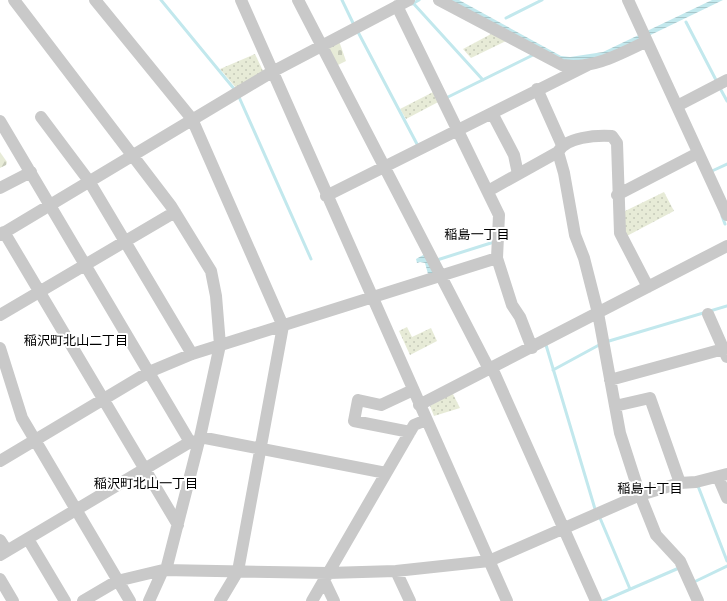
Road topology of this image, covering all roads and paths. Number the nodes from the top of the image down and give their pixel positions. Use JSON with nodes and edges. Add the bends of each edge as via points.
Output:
{"nodes":[{"id":1,"x":14,"y":0,"type":"edge"},
{"id":2,"x":95,"y":0,"type":"edge"},
{"id":3,"x":241,"y":0,"type":"edge"},
{"id":4,"x":298,"y":0,"type":"edge"},
{"id":5,"x":410,"y":0,"type":"edge"},
{"id":6,"x":439,"y":0,"type":"edge"},
{"id":7,"x":628,"y":0,"type":"edge"},
{"id":8,"x":397,"y":6,"type":"junction"},
{"id":9,"x":645,"y":37,"type":"junction"},
{"id":10,"x":322,"y":45,"type":"junction"},
{"id":11,"x":590,"y":64,"type":"junction"},
{"id":12,"x":272,"y":72,"type":"junction"},
{"id":13,"x":727,"y":80,"type":"edge"},
{"id":14,"x":537,"y":89,"type":"junction"},
{"id":15,"x":677,"y":106,"type":"junction"},
{"id":16,"x":492,"y":113,"type":"junction"},
{"id":17,"x":41,"y":117,"type":"dead end"},
{"id":18,"x":192,"y":119,"type":"junction"},
{"id":19,"x":0,"y":121,"type":"edge"},
{"id":20,"x":459,"y":130,"type":"junction"},
{"id":21,"x":560,"y":148,"type":"junction"},
{"id":22,"x":698,"y":153,"type":"junction"},
{"id":23,"x":132,"y":156,"type":"junction"},
{"id":24,"x":385,"y":167,"type":"junction"},
{"id":25,"x":31,"y":172,"type":"junction"},
{"id":26,"x":518,"y":174,"type":"junction"},
{"id":27,"x":89,"y":181,"type":"junction"},
{"id":28,"x":0,"y":188,"type":"edge"},
{"id":29,"x":488,"y":191,"type":"junction"},
{"id":30,"x":617,"y":195,"type":"junction"},
{"id":31,"x":326,"y":196,"type":"junction"},
{"id":32,"x":50,"y":204,"type":"junction"},
{"id":33,"x":175,"y":212,"type":"junction"},
{"id":34,"x":727,"y":215,"type":"edge"},
{"id":35,"x":2,"y":233,"type":"edge"},
{"id":36,"x":125,"y":241,"type":"junction"},
{"id":37,"x":727,"y":246,"type":"edge"},
{"id":38,"x":497,"y":258,"type":"junction"},
{"id":39,"x":86,"y":264,"type":"junction"},
{"id":40,"x":441,"y":276,"type":"junction"},
{"id":41,"x":648,"y":287,"type":"junction"},
{"id":42,"x":39,"y":292,"type":"junction"},
{"id":43,"x":371,"y":297,"type":"junction"},
{"id":44,"x":598,"y":313,"type":"junction"},
{"id":45,"x":708,"y":314,"type":"dead end"},
{"id":46,"x":0,"y":315,"type":"edge"},
{"id":47,"x":283,"y":326,"type":"junction"},
{"id":48,"x":220,"y":345,"type":"junction"},
{"id":49,"x":0,"y":348,"type":"edge"},
{"id":50,"x":532,"y":348,"type":"junction"},
{"id":51,"x":726,"y":351,"type":"edge"},
{"id":52,"x":192,"y":354,"type":"junction"},
{"id":53,"x":490,"y":369,"type":"junction"},
{"id":54,"x":149,"y":372,"type":"junction"},
{"id":55,"x":610,"y":380,"type":"junction"},
{"id":56,"x":413,"y":390,"type":"junction"},
{"id":57,"x":103,"y":400,"type":"junction"},
{"id":58,"x":419,"y":405,"type":"junction"},
{"id":59,"x":615,"y":406,"type":"junction"},
{"id":60,"x":426,"y":420,"type":"junction"},
{"id":61,"x":410,"y":432,"type":"junction"},
{"id":62,"x":35,"y":440,"type":"junction"},
{"id":63,"x":196,"y":440,"type":"junction"},
{"id":64,"x":260,"y":448,"type":"junction"},
{"id":65,"x":1,"y":458,"type":"edge"},
{"id":66,"x":144,"y":469,"type":"junction"},
{"id":67,"x":386,"y":473,"type":"junction"},
{"id":68,"x":722,"y":476,"type":"edge"},
{"id":69,"x":680,"y":483,"type":"junction"},
{"id":70,"x":640,"y":495,"type":"junction"},
{"id":71,"x":727,"y":498,"type":"edge"},
{"id":72,"x":75,"y":510,"type":"junction"},
{"id":73,"x":178,"y":526,"type":"junction"},
{"id":74,"x":563,"y":528,"type":"junction"},
{"id":75,"x":28,"y":539,"type":"junction"},
{"id":76,"x":0,"y":540,"type":"edge"},
{"id":77,"x":3,"y":553,"type":"edge"},
{"id":78,"x":489,"y":561,"type":"junction"},
{"id":79,"x":165,"y":570,"type":"junction"},
{"id":80,"x":238,"y":571,"type":"junction"},
{"id":81,"x":396,"y":571,"type":"junction"},
{"id":82,"x":326,"y":576,"type":"junction"},
{"id":83,"x":0,"y":579,"type":"edge"},
{"id":84,"x":117,"y":581,"type":"junction"},
{"id":85,"x":13,"y":601,"type":"edge"},
{"id":86,"x":65,"y":601,"type":"edge"},
{"id":87,"x":82,"y":601,"type":"edge"},
{"id":88,"x":130,"y":601,"type":"edge"},
{"id":89,"x":149,"y":601,"type":"edge"},
{"id":90,"x":220,"y":601,"type":"edge"},
{"id":91,"x":312,"y":601,"type":"edge"},
{"id":92,"x":334,"y":601,"type":"edge"},
{"id":93,"x":410,"y":601,"type":"edge"},
{"id":94,"x":507,"y":601,"type":"edge"},
{"id":95,"x":596,"y":601,"type":"edge"},
{"id":96,"x":698,"y":601,"type":"edge"}],
"edges":[{"from":1,"to":23,"type":"street"},
{"from":2,"to":18,"type":"street"},
{"from":3,"to":12,"type":"street"},
{"from":4,"to":10,"type":"street"},
{"from":5,"to":8,"type":"street"},
{"from":6,"to":11,"type":"street","via":[[562,65],[574,67]]},
{"from":7,"to":9,"type":"street"},
{"from":8,"to":10,"type":"street"},
{"from":8,"to":20,"type":"street"},
{"from":9,"to":11,"type":"street","via":[[604,61]]},
{"from":9,"to":15,"type":"street"},
{"from":10,"to":12,"type":"street"},
{"from":10,"to":24,"type":"street"},
{"from":11,"to":14,"type":"street"},
{"from":12,"to":18,"type":"street"},
{"from":12,"to":31,"type":"street"},
{"from":13,"to":15,"type":"street"},
{"from":14,"to":16,"type":"street"},
{"from":14,"to":21,"type":"street"},
{"from":15,"to":22,"type":"street"},
{"from":16,"to":20,"type":"street"},
{"from":16,"to":26,"type":"street","via":[[514,155]]},
{"from":17,"to":27,"type":"street"},
{"from":18,"to":23,"type":"street"},
{"from":18,"to":47,"type":"street"},
{"from":19,"to":25,"type":"street"},
{"from":20,"to":24,"type":"street"},
{"from":20,"to":29,"type":"street"},
{"from":21,"to":26,"type":"street"},
{"from":21,"to":30,"type":"street","via":[[576,140],[612,136],[617,143]]},
{"from":21,"to":44,"type":"street","via":[[575,235],[584,258]]},
{"from":22,"to":30,"type":"street"},
{"from":22,"to":34,"type":"street"},
{"from":23,"to":27,"type":"street"},
{"from":23,"to":33,"type":"street"},
{"from":24,"to":31,"type":"street"},
{"from":24,"to":40,"type":"street"},
{"from":25,"to":28,"type":"street"},
{"from":25,"to":32,"type":"street"},
{"from":26,"to":29,"type":"street"},
{"from":27,"to":32,"type":"street"},
{"from":27,"to":36,"type":"street"},
{"from":29,"to":38,"type":"street","via":[[499,215]]},
{"from":30,"to":41,"type":"street","via":[[620,233]]},
{"from":31,"to":43,"type":"street"},
{"from":32,"to":35,"type":"street"},
{"from":32,"to":39,"type":"street"},
{"from":33,"to":36,"type":"street"},
{"from":33,"to":48,"type":"street","via":[[211,271]]},
{"from":35,"to":42,"type":"street"},
{"from":36,"to":39,"type":"street"},
{"from":36,"to":52,"type":"street"},
{"from":37,"to":41,"type":"street"},
{"from":38,"to":40,"type":"street"},
{"from":38,"to":50,"type":"street","via":[[512,305],[520,317]]},
{"from":39,"to":42,"type":"street"},
{"from":39,"to":54,"type":"street"},
{"from":40,"to":43,"type":"street"},
{"from":40,"to":53,"type":"street"},
{"from":41,"to":44,"type":"street"},
{"from":42,"to":46,"type":"street"},
{"from":42,"to":57,"type":"street"},
{"from":43,"to":47,"type":"street"},
{"from":43,"to":56,"type":"street"},
{"from":44,"to":50,"type":"street"},
{"from":44,"to":55,"type":"street"},
{"from":45,"to":51,"type":"street"},
{"from":47,"to":48,"type":"street"},
{"from":47,"to":64,"type":"street"},
{"from":48,"to":52,"type":"street"},
{"from":48,"to":63,"type":"street"},
{"from":49,"to":62,"type":"street","via":[[22,418]]},
{"from":50,"to":53,"type":"street"},
{"from":51,"to":55,"type":"street"},
{"from":52,"to":54,"type":"street"},
{"from":53,"to":58,"type":"street"},
{"from":53,"to":74,"type":"street"},
{"from":54,"to":57,"type":"street"},
{"from":54,"to":63,"type":"street"},
{"from":55,"to":59,"type":"street"},
{"from":56,"to":58,"type":"street"},
{"from":56,"to":61,"type":"street","via":[[381,405],[358,400],[354,421]]},
{"from":57,"to":62,"type":"street"},
{"from":57,"to":66,"type":"street"},
{"from":58,"to":60,"type":"street"},
{"from":59,"to":69,"type":"street","via":[[650,398]]},
{"from":59,"to":70,"type":"street","via":[[620,433]]},
{"from":60,"to":61,"type":"street","via":[[414,426]]},
{"from":60,"to":78,"type":"street"},
{"from":61,"to":67,"type":"street"},
{"from":62,"to":65,"type":"street"},
{"from":62,"to":72,"type":"street"},
{"from":63,"to":64,"type":"street"},
{"from":63,"to":66,"type":"street"},
{"from":63,"to":73,"type":"street"},
{"from":64,"to":67,"type":"street"},
{"from":64,"to":80,"type":"street"},
{"from":66,"to":72,"type":"street"},
{"from":66,"to":73,"type":"street"},
{"from":67,"to":82,"type":"street"},
{"from":68,"to":69,"type":"street"},
{"from":68,"to":71,"type":"street"},
{"from":69,"to":70,"type":"street"},
{"from":70,"to":74,"type":"street"},
{"from":70,"to":96,"type":"street","via":[[656,535],[680,561]]},
{"from":72,"to":75,"type":"street"},
{"from":72,"to":84,"type":"street"},
{"from":73,"to":79,"type":"street"},
{"from":74,"to":78,"type":"street"},
{"from":74,"to":95,"type":"street"},
{"from":75,"to":77,"type":"street"},
{"from":75,"to":86,"type":"street"},
{"from":76,"to":77,"type":"street"},
{"from":78,"to":81,"type":"street"},
{"from":78,"to":94,"type":"street"},
{"from":79,"to":80,"type":"street"},
{"from":79,"to":84,"type":"street"},
{"from":79,"to":89,"type":"street"},
{"from":80,"to":82,"type":"street"},
{"from":80,"to":90,"type":"street"},
{"from":81,"to":82,"type":"street"},
{"from":81,"to":93,"type":"street"},
{"from":82,"to":91,"type":"street"},
{"from":82,"to":92,"type":"street"},
{"from":83,"to":85,"type":"street"},
{"from":84,"to":87,"type":"street"},
{"from":84,"to":88,"type":"street"}]}
